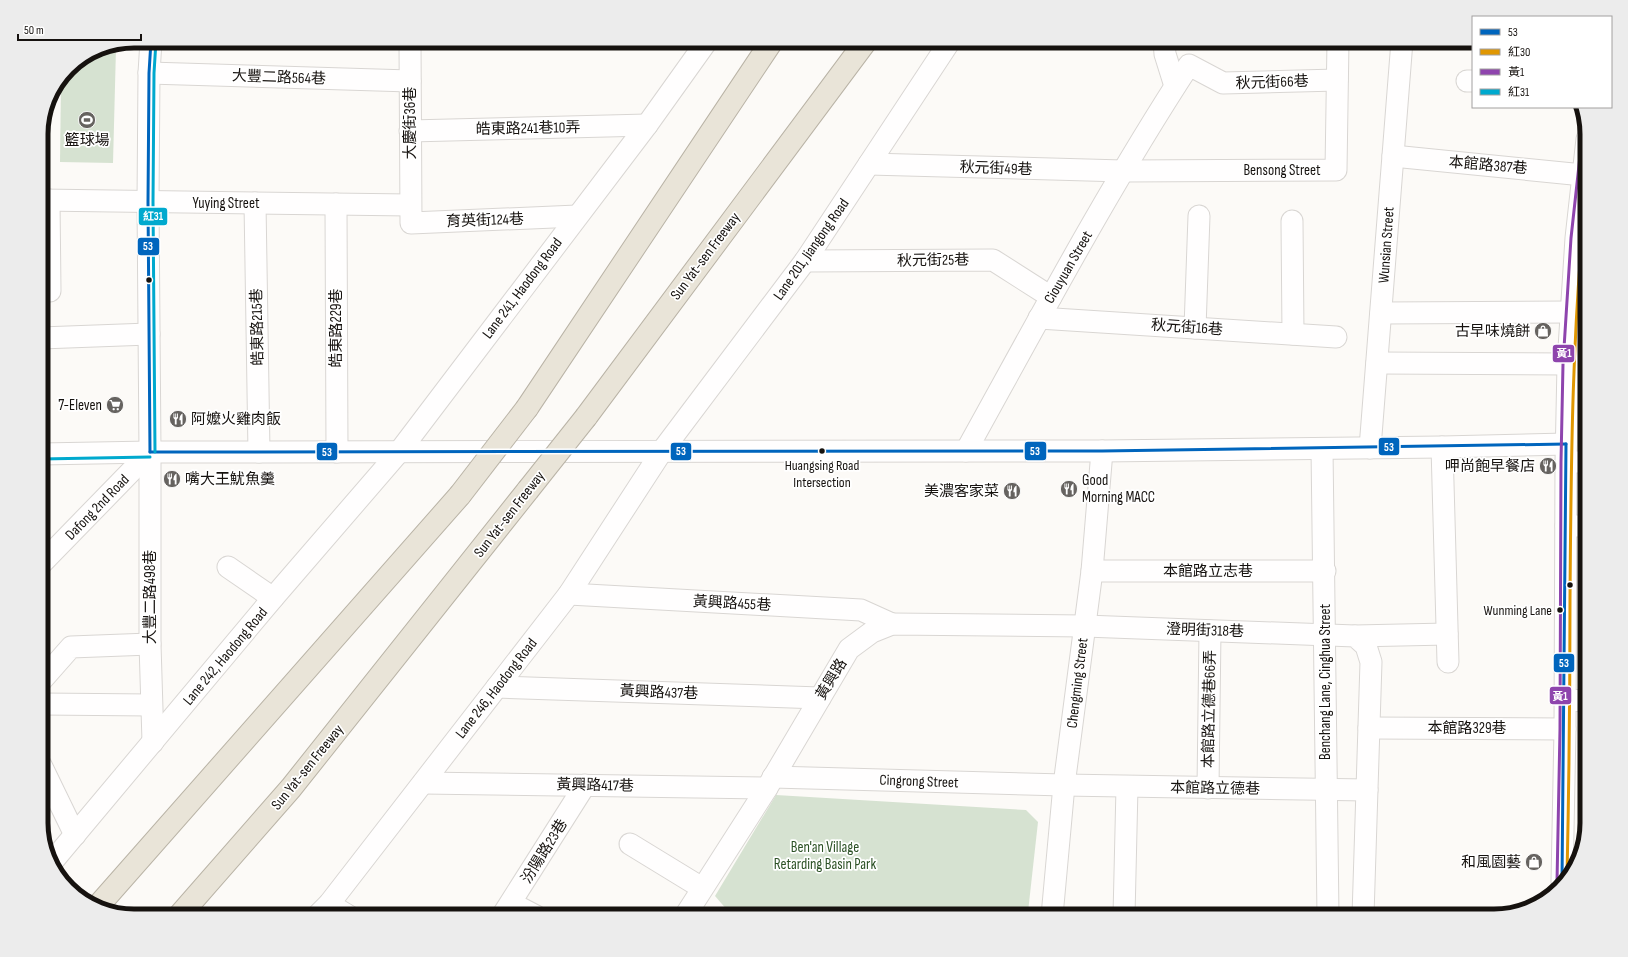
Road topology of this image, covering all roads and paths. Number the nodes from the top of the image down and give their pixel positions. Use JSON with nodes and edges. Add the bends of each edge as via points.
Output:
{"nodes":[{"id":1,"x":151,"y":48,"type":"edge"},
{"id":2,"x":410,"y":48,"type":"edge"},
{"id":3,"x":699,"y":48,"type":"edge"},
{"id":4,"x":767,"y":48,"type":"edge"},
{"id":5,"x":861,"y":48,"type":"edge"},
{"id":6,"x":945,"y":48,"type":"edge"},
{"id":7,"x":1164,"y":48,"type":"edge"},
{"id":8,"x":1338,"y":48,"type":"edge"},
{"id":9,"x":1401,"y":48,"type":"edge"},
{"id":10,"x":149,"y":74,"type":"junction"},
{"id":11,"x":1337,"y":80,"type":"junction"},
{"id":12,"x":410,"y":81,"type":"junction"},
{"id":13,"x":1175,"y":86,"type":"junction"},
{"id":14,"x":647,"y":125,"type":"junction"},
{"id":15,"x":410,"y":131,"type":"junction"},
{"id":16,"x":1393,"y":156,"type":"junction"},
{"id":17,"x":869,"y":164,"type":"junction"},
{"id":18,"x":1123,"y":172,"type":"junction"},
{"id":19,"x":1580,"y":174,"type":"edge"},
{"id":20,"x":48,"y":200,"type":"edge"},
{"id":21,"x":148,"y":202,"type":"junction"},
{"id":22,"x":256,"y":203,"type":"junction"},
{"id":23,"x":336,"y":204,"type":"junction"},
{"id":24,"x":410,"y":205,"type":"junction"},
{"id":25,"x":577,"y":216,"type":"junction"},
{"id":26,"x":1199,"y":216,"type":"dead end"},
{"id":27,"x":1292,"y":221,"type":"dead end"},
{"id":28,"x":1580,"y":245,"type":"edge"},
{"id":29,"x":48,"y":255,"type":"edge"},
{"id":30,"x":804,"y":261,"type":"junction"},
{"id":31,"x":50,"y":291,"type":"dead end"},
{"id":32,"x":1051,"y":297,"type":"junction"},
{"id":33,"x":1570,"y":312,"type":"junction"},
{"id":34,"x":1381,"y":313,"type":"junction"},
{"id":35,"x":1039,"y":318,"type":"junction"},
{"id":36,"x":1195,"y":328,"type":"junction"},
{"id":37,"x":149,"y":334,"type":"junction"},
{"id":38,"x":1293,"y":334,"type":"junction"},
{"id":39,"x":1336,"y":337,"type":"dead end"},
{"id":40,"x":48,"y":338,"type":"edge"},
{"id":41,"x":1377,"y":363,"type":"junction"},
{"id":42,"x":1568,"y":364,"type":"junction"},
{"id":43,"x":1322,"y":448,"type":"junction"},
{"id":44,"x":1370,"y":448,"type":"junction"},
{"id":45,"x":1442,"y":448,"type":"junction"},
{"id":46,"x":662,"y":451,"type":"junction"},
{"id":47,"x":966,"y":451,"type":"junction"},
{"id":48,"x":1102,"y":451,"type":"junction"},
{"id":49,"x":150,"y":452,"type":"junction"},
{"id":50,"x":259,"y":452,"type":"junction"},
{"id":51,"x":337,"y":452,"type":"junction"},
{"id":52,"x":399,"y":452,"type":"junction"},
{"id":53,"x":1566,"y":453,"type":"junction"},
{"id":54,"x":48,"y":454,"type":"edge"},
{"id":55,"x":1580,"y":459,"type":"edge"},
{"id":56,"x":1566,"y":526,"type":"junction"},
{"id":57,"x":1580,"y":526,"type":"edge"},
{"id":58,"x":48,"y":557,"type":"edge"},
{"id":59,"x":228,"y":567,"type":"dead end"},
{"id":60,"x":1092,"y":571,"type":"junction"},
{"id":61,"x":1325,"y":571,"type":"junction"},
{"id":62,"x":569,"y":594,"type":"junction"},
{"id":63,"x":273,"y":598,"type":"junction"},
{"id":64,"x":892,"y":624,"type":"junction"},
{"id":65,"x":1085,"y":626,"type":"junction"},
{"id":66,"x":1210,"y":630,"type":"junction"},
{"id":67,"x":1447,"y":634,"type":"junction"},
{"id":68,"x":1325,"y":635,"type":"junction"},
{"id":69,"x":1354,"y":636,"type":"junction"},
{"id":70,"x":150,"y":644,"type":"junction"},
{"id":71,"x":1448,"y":662,"type":"dead end"},
{"id":72,"x":48,"y":673,"type":"edge"},
{"id":73,"x":497,"y":687,"type":"junction"},
{"id":74,"x":820,"y":698,"type":"junction"},
{"id":75,"x":1565,"y":700,"type":"junction"},
{"id":76,"x":1580,"y":701,"type":"edge"},
{"id":77,"x":48,"y":704,"type":"edge"},
{"id":78,"x":151,"y":705,"type":"junction"},
{"id":79,"x":1369,"y":728,"type":"junction"},
{"id":80,"x":1565,"y":729,"type":"junction"},
{"id":81,"x":153,"y":742,"type":"junction"},
{"id":82,"x":48,"y":779,"type":"edge"},
{"id":83,"x":770,"y":782,"type":"junction"},
{"id":84,"x":423,"y":783,"type":"junction"},
{"id":85,"x":585,"y":785,"type":"junction"},
{"id":86,"x":1064,"y":785,"type":"junction"},
{"id":87,"x":1127,"y":787,"type":"junction"},
{"id":88,"x":1208,"y":788,"type":"junction"},
{"id":89,"x":1326,"y":790,"type":"junction"},
{"id":90,"x":1367,"y":790,"type":"junction"},
{"id":91,"x":75,"y":835,"type":"junction"},
{"id":92,"x":630,"y":844,"type":"dead end"},
{"id":93,"x":56,"y":858,"type":"edge"},
{"id":94,"x":1562,"y":875,"type":"edge"},
{"id":95,"x":702,"y":888,"type":"junction"},
{"id":96,"x":101,"y":902,"type":"edge"},
{"id":97,"x":185,"y":909,"type":"edge"},
{"id":98,"x":324,"y":909,"type":"edge"},
{"id":99,"x":507,"y":909,"type":"edge"},
{"id":100,"x":689,"y":909,"type":"edge"},
{"id":101,"x":1053,"y":909,"type":"edge"},
{"id":102,"x":1124,"y":909,"type":"edge"},
{"id":103,"x":1328,"y":909,"type":"edge"},
{"id":104,"x":1363,"y":909,"type":"edge"}],
"edges":[{"from":1,"to":10,"type":"street"},
{"from":2,"to":12,"type":"street","name":"大慶街36巷"},
{"from":3,"to":14,"type":"street","name":"Lane 241, Haodong Road"},
{"from":4,"to":96,"type":"highway","bridge":true,"via":[[527,408],[460,495]]},
{"from":5,"to":97,"type":"highway","name":"Sun Yat-sen Freeway","bridge":true,"via":[[528,490],[291,788]]},
{"from":6,"to":17,"type":"street","name":"Lane 201, Jiangong Road"},
{"from":7,"to":13,"type":"street"},
{"from":8,"to":11,"type":"street","name":"Bensong Street"},
{"from":9,"to":16,"type":"street","name":"Wunsian Street"},
{"from":10,"to":12,"type":"street","name":"大豐二路564巷"},
{"from":10,"to":21,"type":"street"},
{"from":11,"to":13,"type":"street","name":"秋元街66巷","via":[[1223,83],[1189,65]]},
{"from":11,"to":18,"type":"street","name":"Bensong Street","via":[[1336,170]]},
{"from":12,"to":15,"type":"street","name":"大慶街36巷"},
{"from":13,"to":18,"type":"street","name":"Ciouyuan Street"},
{"from":14,"to":15,"type":"street","name":"皓東路241巷10弄"},
{"from":14,"to":25,"type":"street","name":"Lane 241, Haodong Road"},
{"from":15,"to":24,"type":"street","name":"大慶街36巷"},
{"from":16,"to":19,"type":"street","name":"本館路387巷"},
{"from":16,"to":34,"type":"street","name":"Wunsian Street"},
{"from":17,"to":18,"type":"street","name":"秋元街49巷"},
{"from":17,"to":30,"type":"street","name":"Lane 201, Jiangong Road"},
{"from":18,"to":32,"type":"street","name":"Ciouyuan Street"},
{"from":20,"to":21,"type":"street","name":"Yuying Street"},
{"from":21,"to":22,"type":"street","name":"Yuying Street"},
{"from":21,"to":37,"type":"street"},
{"from":22,"to":23,"type":"street","name":"Yuying Street"},
{"from":22,"to":50,"type":"street","name":"皓東路215巷"},
{"from":23,"to":24,"type":"street","name":"Yuying Street"},
{"from":23,"to":51,"type":"street","name":"皓東路229巷"},
{"from":24,"to":25,"type":"street","name":"育英街124巷","via":[[411,223]]},
{"from":25,"to":52,"type":"street","name":"Lane 241, Haodong Road"},
{"from":26,"to":36,"type":"street"},
{"from":27,"to":38,"type":"street"},
{"from":28,"to":33,"type":"street"},
{"from":29,"to":31,"type":"street"},
{"from":30,"to":32,"type":"street","name":"秋元街25巷","via":[[993,260]]},
{"from":30,"to":46,"type":"street","name":"Lane 201, Jiangong Road"},
{"from":32,"to":35,"type":"street","name":"Ciouyuan Street"},
{"from":33,"to":34,"type":"street"},
{"from":33,"to":42,"type":"street"},
{"from":34,"to":41,"type":"street","name":"Wunsian Street"},
{"from":35,"to":36,"type":"street","name":"秋元街16巷"},
{"from":35,"to":47,"type":"street","name":"Ciouyuan Street"},
{"from":36,"to":38,"type":"street","name":"秋元街16巷"},
{"from":37,"to":40,"type":"street"},
{"from":37,"to":49,"type":"street"},
{"from":38,"to":39,"type":"street","name":"秋元街16巷"},
{"from":41,"to":42,"type":"street"},
{"from":41,"to":44,"type":"street","name":"Wunsian Street"},
{"from":42,"to":53,"type":"street"},
{"from":43,"to":44,"type":"street"},
{"from":43,"to":48,"type":"street"},
{"from":43,"to":61,"type":"street","name":"Benchang Lane, Cinghua Street"},
{"from":44,"to":45,"type":"street"},
{"from":45,"to":53,"type":"street"},
{"from":45,"to":67,"type":"street"},
{"from":46,"to":47,"type":"street"},
{"from":46,"to":52,"type":"street"},
{"from":46,"to":62,"type":"street","name":"Lane 246, Haodong Road"},
{"from":47,"to":48,"type":"street"},
{"from":48,"to":60,"type":"street","name":"Chengming Street"},
{"from":49,"to":50,"type":"street"},
{"from":49,"to":54,"type":"street"},
{"from":49,"to":58,"type":"street","name":"Dafong 2nd Road"},
{"from":49,"to":70,"type":"street","name":"大豐二路498巷"},
{"from":50,"to":51,"type":"street"},
{"from":51,"to":52,"type":"street"},
{"from":52,"to":63,"type":"street","name":"Lane 242, Haodong Road"},
{"from":53,"to":55,"type":"street"},
{"from":53,"to":56,"type":"street"},
{"from":56,"to":57,"type":"street"},
{"from":56,"to":75,"type":"street"},
{"from":59,"to":63,"type":"street"},
{"from":60,"to":61,"type":"street","name":"本館路立志巷"},
{"from":60,"to":65,"type":"street","name":"Chengming Street"},
{"from":61,"to":68,"type":"street","name":"Benchang Lane, Cinghua Street"},
{"from":62,"to":64,"type":"street","name":"黃興路455巷","via":[[861,610]]},
{"from":62,"to":73,"type":"street","name":"Lane 246, Haodong Road"},
{"from":63,"to":81,"type":"street","name":"Lane 242, Haodong Road"},
{"from":64,"to":65,"type":"street","name":"黃興路"},
{"from":64,"to":74,"type":"street","name":"黃興路","via":[[872,632],[849,649]]},
{"from":65,"to":66,"type":"street","name":"澄明街318巷"},
{"from":65,"to":86,"type":"street","name":"Chengming Street"},
{"from":66,"to":68,"type":"street","name":"澄明街318巷"},
{"from":66,"to":88,"type":"street","name":"本館路立德巷66弄"},
{"from":67,"to":69,"type":"street"},
{"from":67,"to":71,"type":"street"},
{"from":68,"to":69,"type":"street"},
{"from":68,"to":89,"type":"street","name":"Benchang Lane, Cinghua Street"},
{"from":69,"to":79,"type":"street","via":[[1366,646],[1371,662]]},
{"from":70,"to":72,"type":"street","via":[[71,647]]},
{"from":70,"to":78,"type":"street","name":"大豐二路498巷"},
{"from":73,"to":74,"type":"street","name":"黃興路437巷"},
{"from":73,"to":84,"type":"street","name":"Lane 246, Haodong Road"},
{"from":74,"to":83,"type":"street","name":"黃興路"},
{"from":75,"to":76,"type":"street"},
{"from":75,"to":80,"type":"street"},
{"from":77,"to":78,"type":"street"},
{"from":78,"to":81,"type":"street","name":"大豐二路498巷"},
{"from":79,"to":80,"type":"street","name":"本館路329巷"},
{"from":79,"to":90,"type":"street"},
{"from":80,"to":94,"type":"street"},
{"from":81,"to":91,"type":"street","name":"Lane 242, Haodong Road"},
{"from":82,"to":91,"type":"street"},
{"from":83,"to":85,"type":"street","name":"黃興路417巷"},
{"from":83,"to":86,"type":"street","name":"Cingrong Street"},
{"from":83,"to":95,"type":"street","name":"黃興路"},
{"from":84,"to":85,"type":"street","name":"黃興路417巷"},
{"from":84,"to":98,"type":"street","name":"Lane 246, Haodong Road"},
{"from":85,"to":99,"type":"street","name":"汾陽路23巷"},
{"from":86,"to":87,"type":"street","name":"本館路立德巷"},
{"from":86,"to":101,"type":"street","name":"Chengming Street"},
{"from":87,"to":88,"type":"street","name":"本館路立德巷"},
{"from":87,"to":102,"type":"street"},
{"from":88,"to":89,"type":"street","name":"本館路立德巷"},
{"from":89,"to":90,"type":"street","name":"本館路立德巷"},
{"from":89,"to":103,"type":"street","name":"Benchang Lane, Cinghua Street"},
{"from":90,"to":104,"type":"street"},
{"from":91,"to":93,"type":"street","name":"Lane 242, Haodong Road"},
{"from":92,"to":95,"type":"street"},
{"from":95,"to":100,"type":"street","name":"黃興路"}]}
